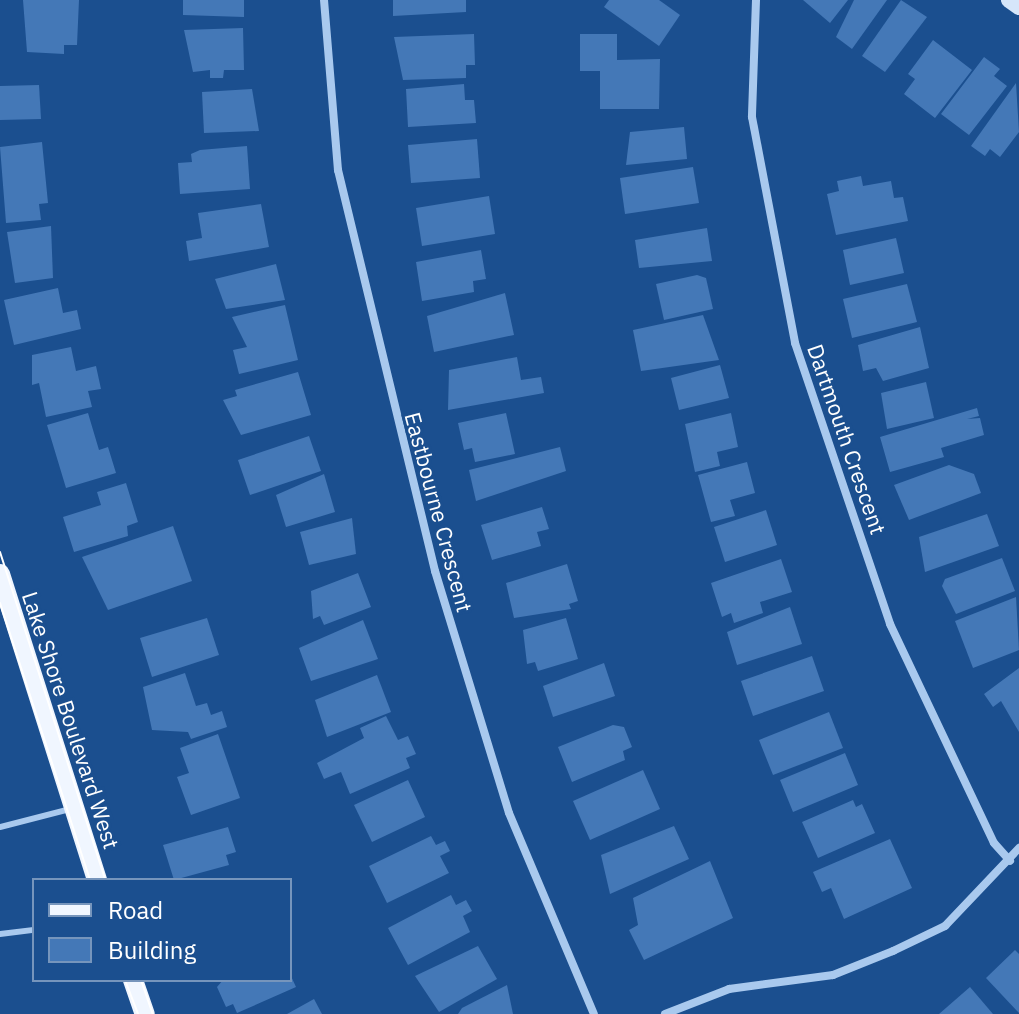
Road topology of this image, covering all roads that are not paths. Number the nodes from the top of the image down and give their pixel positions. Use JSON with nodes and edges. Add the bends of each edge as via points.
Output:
{"nodes":[{"id":1,"x":324,"y":0,"type":"edge"},
{"id":2,"x":756,"y":0,"type":"edge"},
{"id":3,"x":1009,"y":0,"type":"edge"},
{"id":4,"x":1019,"y":7,"type":"edge"},
{"id":5,"x":0,"y":574,"type":"edge"},
{"id":6,"x":73,"y":809,"type":"junction"},
{"id":7,"x":0,"y":827,"type":"edge"},
{"id":8,"x":1019,"y":848,"type":"edge"},
{"id":9,"x":1010,"y":861,"type":"junction"},
{"id":10,"x":96,"y":878,"type":"edge"},
{"id":11,"x":32,"y":930,"type":"edge"},
{"id":12,"x":0,"y":934,"type":"edge"},
{"id":13,"x":134,"y":982,"type":"edge"},
{"id":14,"x":145,"y":1014,"type":"edge"},
{"id":15,"x":594,"y":1014,"type":"edge"},
{"id":16,"x":665,"y":1014,"type":"edge"}],
"edges":[{"from":1,"to":15,"type":"street","name":"Eastbourne Crescent","via":[[341,186],[435,571],[509,813]]},
{"from":2,"to":9,"type":"street","name":"Dartmouth Crescent","via":[[752,117],[795,343],[890,624],[994,843]]},
{"from":3,"to":4,"type":"main road"},
{"from":5,"to":6,"type":"main road","name":"Lake Shore Boulevard West"},
{"from":6,"to":7,"type":"lane"},
{"from":6,"to":10,"type":"main road","name":"Lake Shore Boulevard West"},
{"from":8,"to":9,"type":"street"},
{"from":9,"to":16,"type":"street","via":[[945,926],[893,951],[833,975],[729,989]]},
{"from":11,"to":12,"type":"lane"},
{"from":13,"to":14,"type":"main road"}]}
